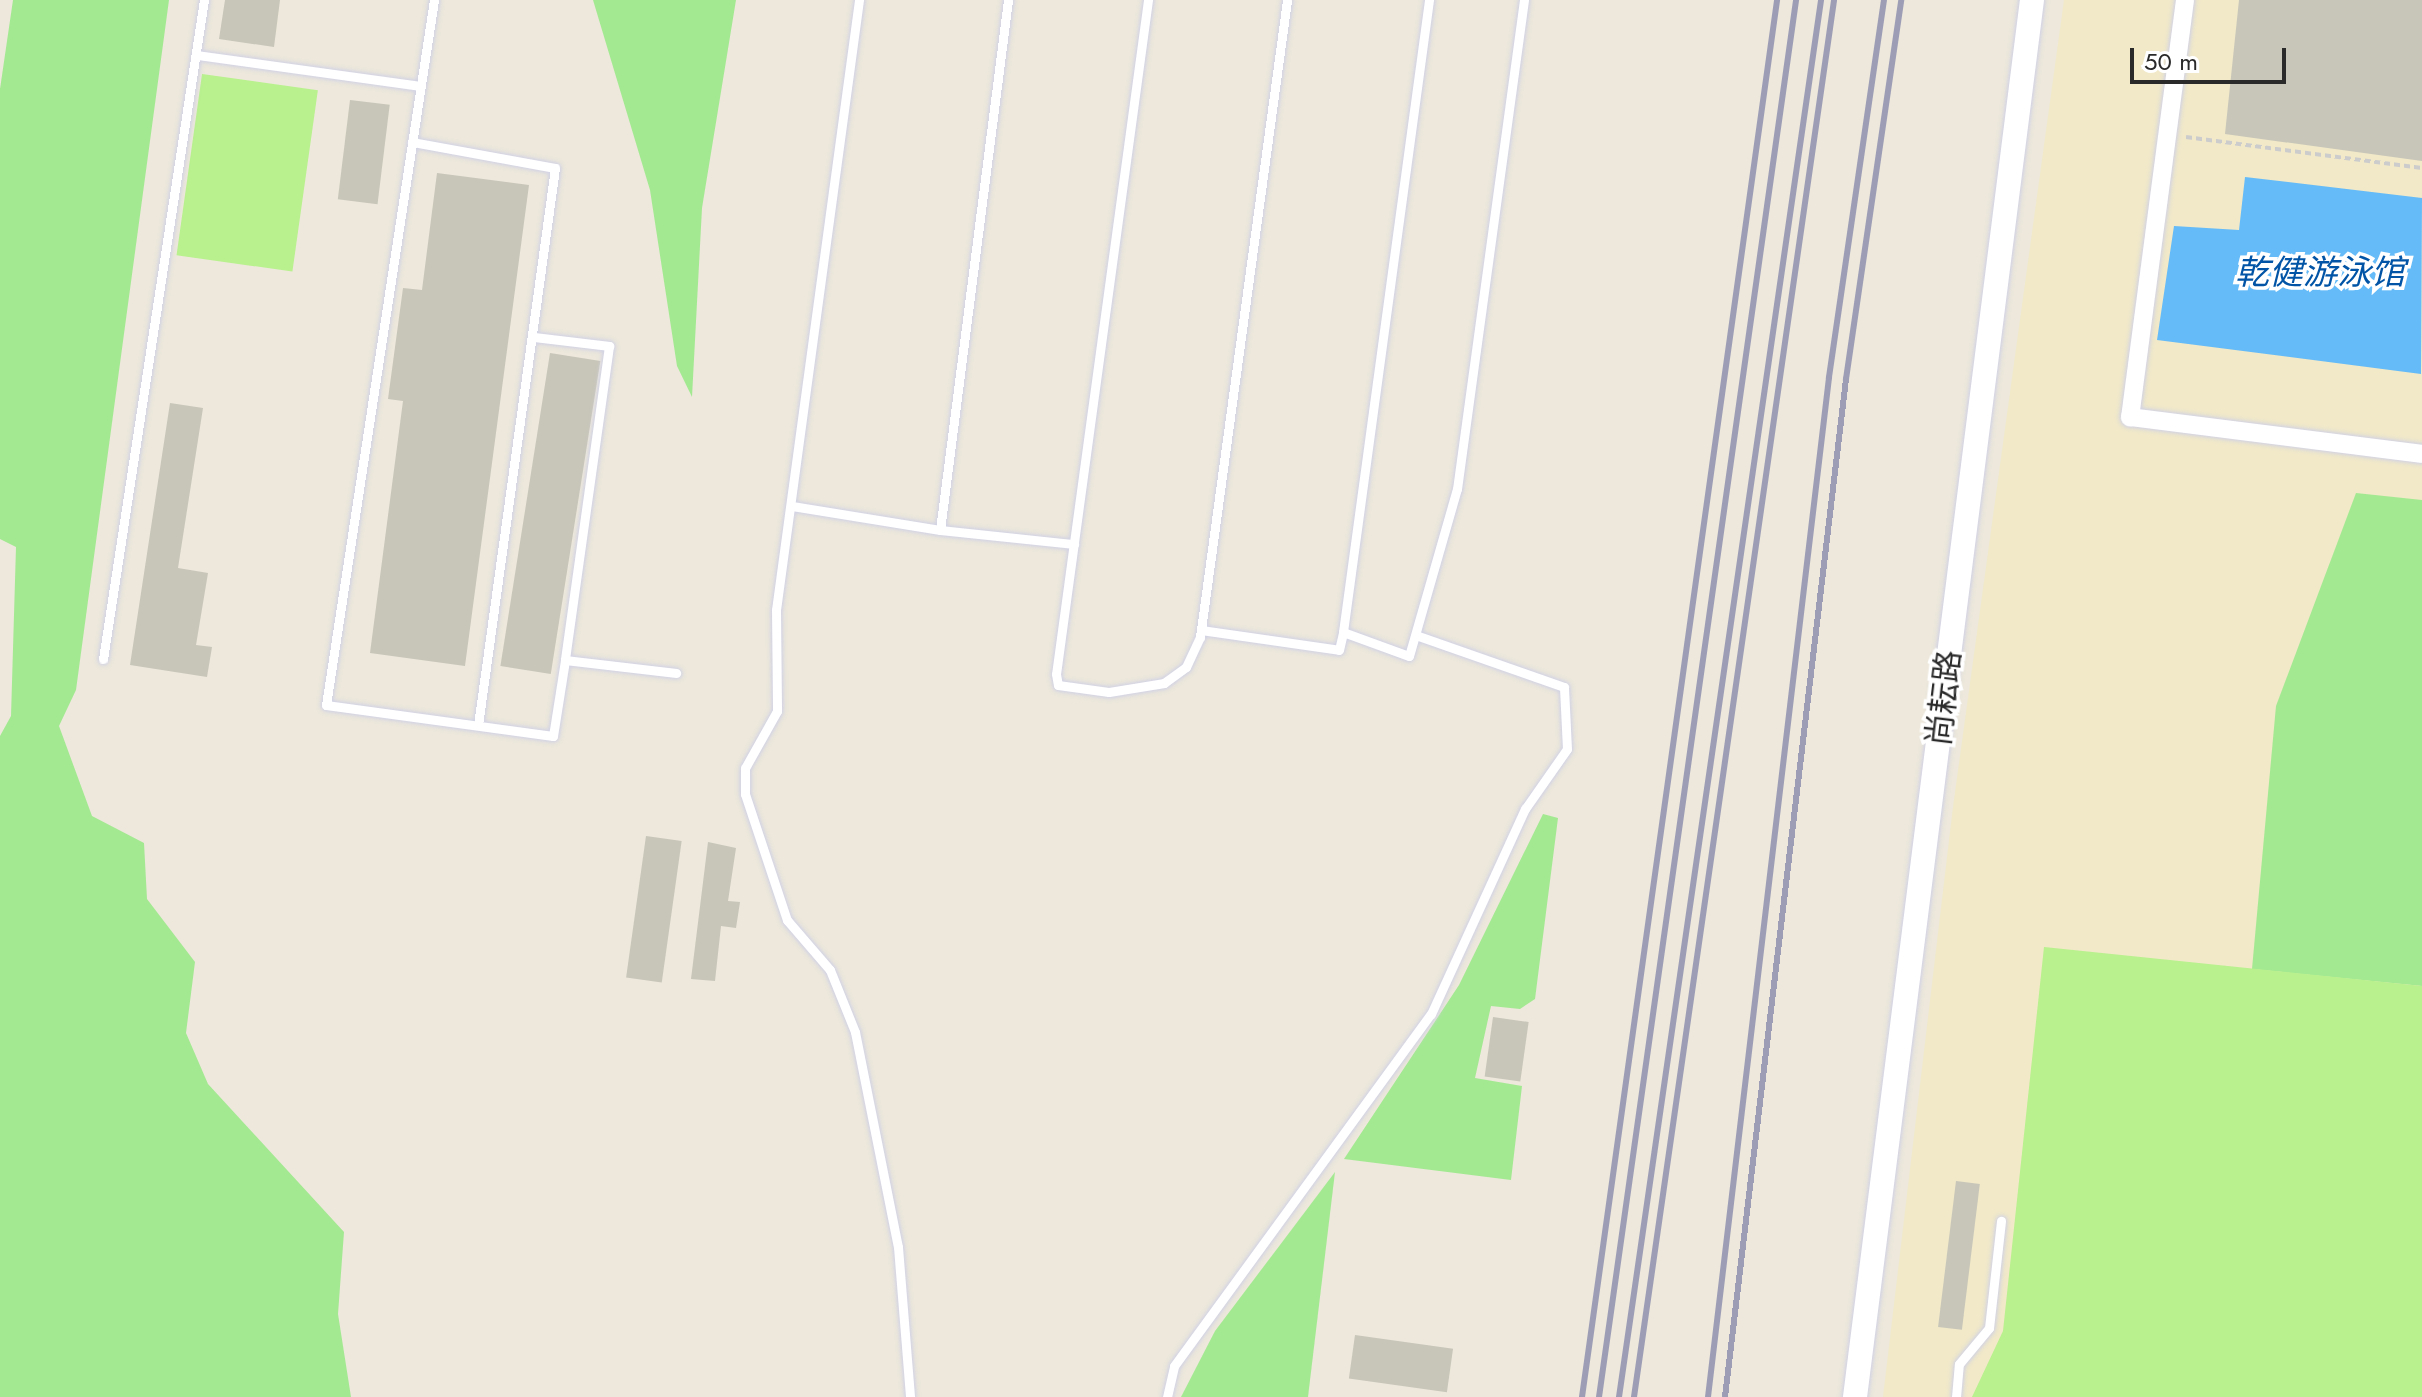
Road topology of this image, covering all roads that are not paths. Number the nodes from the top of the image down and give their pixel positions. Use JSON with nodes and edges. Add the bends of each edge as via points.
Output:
{"nodes":[{"id":1,"x":204,"y":0,"type":"edge"},
{"id":2,"x":434,"y":0,"type":"edge"},
{"id":3,"x":859,"y":0,"type":"edge"},
{"id":4,"x":1008,"y":0,"type":"edge"},
{"id":5,"x":1148,"y":0,"type":"edge"},
{"id":6,"x":1287,"y":0,"type":"edge"},
{"id":7,"x":1429,"y":0,"type":"edge"},
{"id":8,"x":1524,"y":0,"type":"edge"},
{"id":9,"x":2032,"y":0,"type":"edge"},
{"id":10,"x":2185,"y":0,"type":"edge"},
{"id":11,"x":197,"y":55,"type":"junction"},
{"id":12,"x":420,"y":86,"type":"junction"},
{"id":13,"x":412,"y":142,"type":"junction"},
{"id":14,"x":534,"y":337,"type":"junction"},
{"id":15,"x":2422,"y":454,"type":"edge"},
{"id":16,"x":792,"y":506,"type":"junction"},
{"id":17,"x":940,"y":530,"type":"junction"},
{"id":18,"x":1074,"y":544,"type":"junction"},
{"id":19,"x":1201,"y":630,"type":"junction"},
{"id":20,"x":1343,"y":632,"type":"junction"},
{"id":21,"x":1418,"y":636,"type":"junction"},
{"id":22,"x":103,"y":659,"type":"dead end"},
{"id":23,"x":565,"y":660,"type":"junction"},
{"id":24,"x":676,"y":673,"type":"dead end"},
{"id":25,"x":478,"y":725,"type":"junction"},
{"id":26,"x":2001,"y":1221,"type":"dead end"},
{"id":27,"x":910,"y":1397,"type":"edge"},
{"id":28,"x":1167,"y":1397,"type":"edge"},
{"id":29,"x":1855,"y":1397,"type":"edge"},
{"id":30,"x":1956,"y":1397,"type":"edge"}],
"edges":[{"from":1,"to":11,"type":"lane"},
{"from":2,"to":12,"type":"lane"},
{"from":3,"to":16,"type":"lane"},
{"from":4,"to":17,"type":"lane"},
{"from":5,"to":18,"type":"lane"},
{"from":6,"to":19,"type":"lane"},
{"from":7,"to":20,"type":"lane"},
{"from":8,"to":21,"type":"lane","via":[[1457,489]]},
{"from":9,"to":29,"type":"street","name":"尚耘路"},
{"from":10,"to":15,"type":"street","via":[[2130,417]]},
{"from":11,"to":12,"type":"lane"},
{"from":11,"to":22,"type":"lane"},
{"from":12,"to":13,"type":"lane"},
{"from":13,"to":14,"type":"lane","via":[[555,168]]},
{"from":13,"to":25,"type":"lane","via":[[326,705]]},
{"from":14,"to":23,"type":"lane","via":[[609,346]]},
{"from":14,"to":25,"type":"lane"},
{"from":16,"to":17,"type":"lane"},
{"from":16,"to":27,"type":"lane","via":[[776,610],[777,711],[745,768],[745,794],[787,920],[830,970],[855,1032],[898,1247]]},
{"from":17,"to":18,"type":"lane"},
{"from":18,"to":19,"type":"lane","via":[[1058,685],[1109,692],[1164,683],[1186,667]]},
{"from":19,"to":20,"type":"lane","via":[[1339,650]]},
{"from":20,"to":21,"type":"lane","via":[[1409,656]]},
{"from":21,"to":28,"type":"lane","via":[[1564,687],[1567,749],[1525,809],[1431,1014],[1174,1366]]},
{"from":23,"to":24,"type":"lane"},
{"from":23,"to":25,"type":"lane","via":[[553,736]]},
{"from":26,"to":30,"type":"lane","via":[[1989,1328],[1959,1364]]}]}
